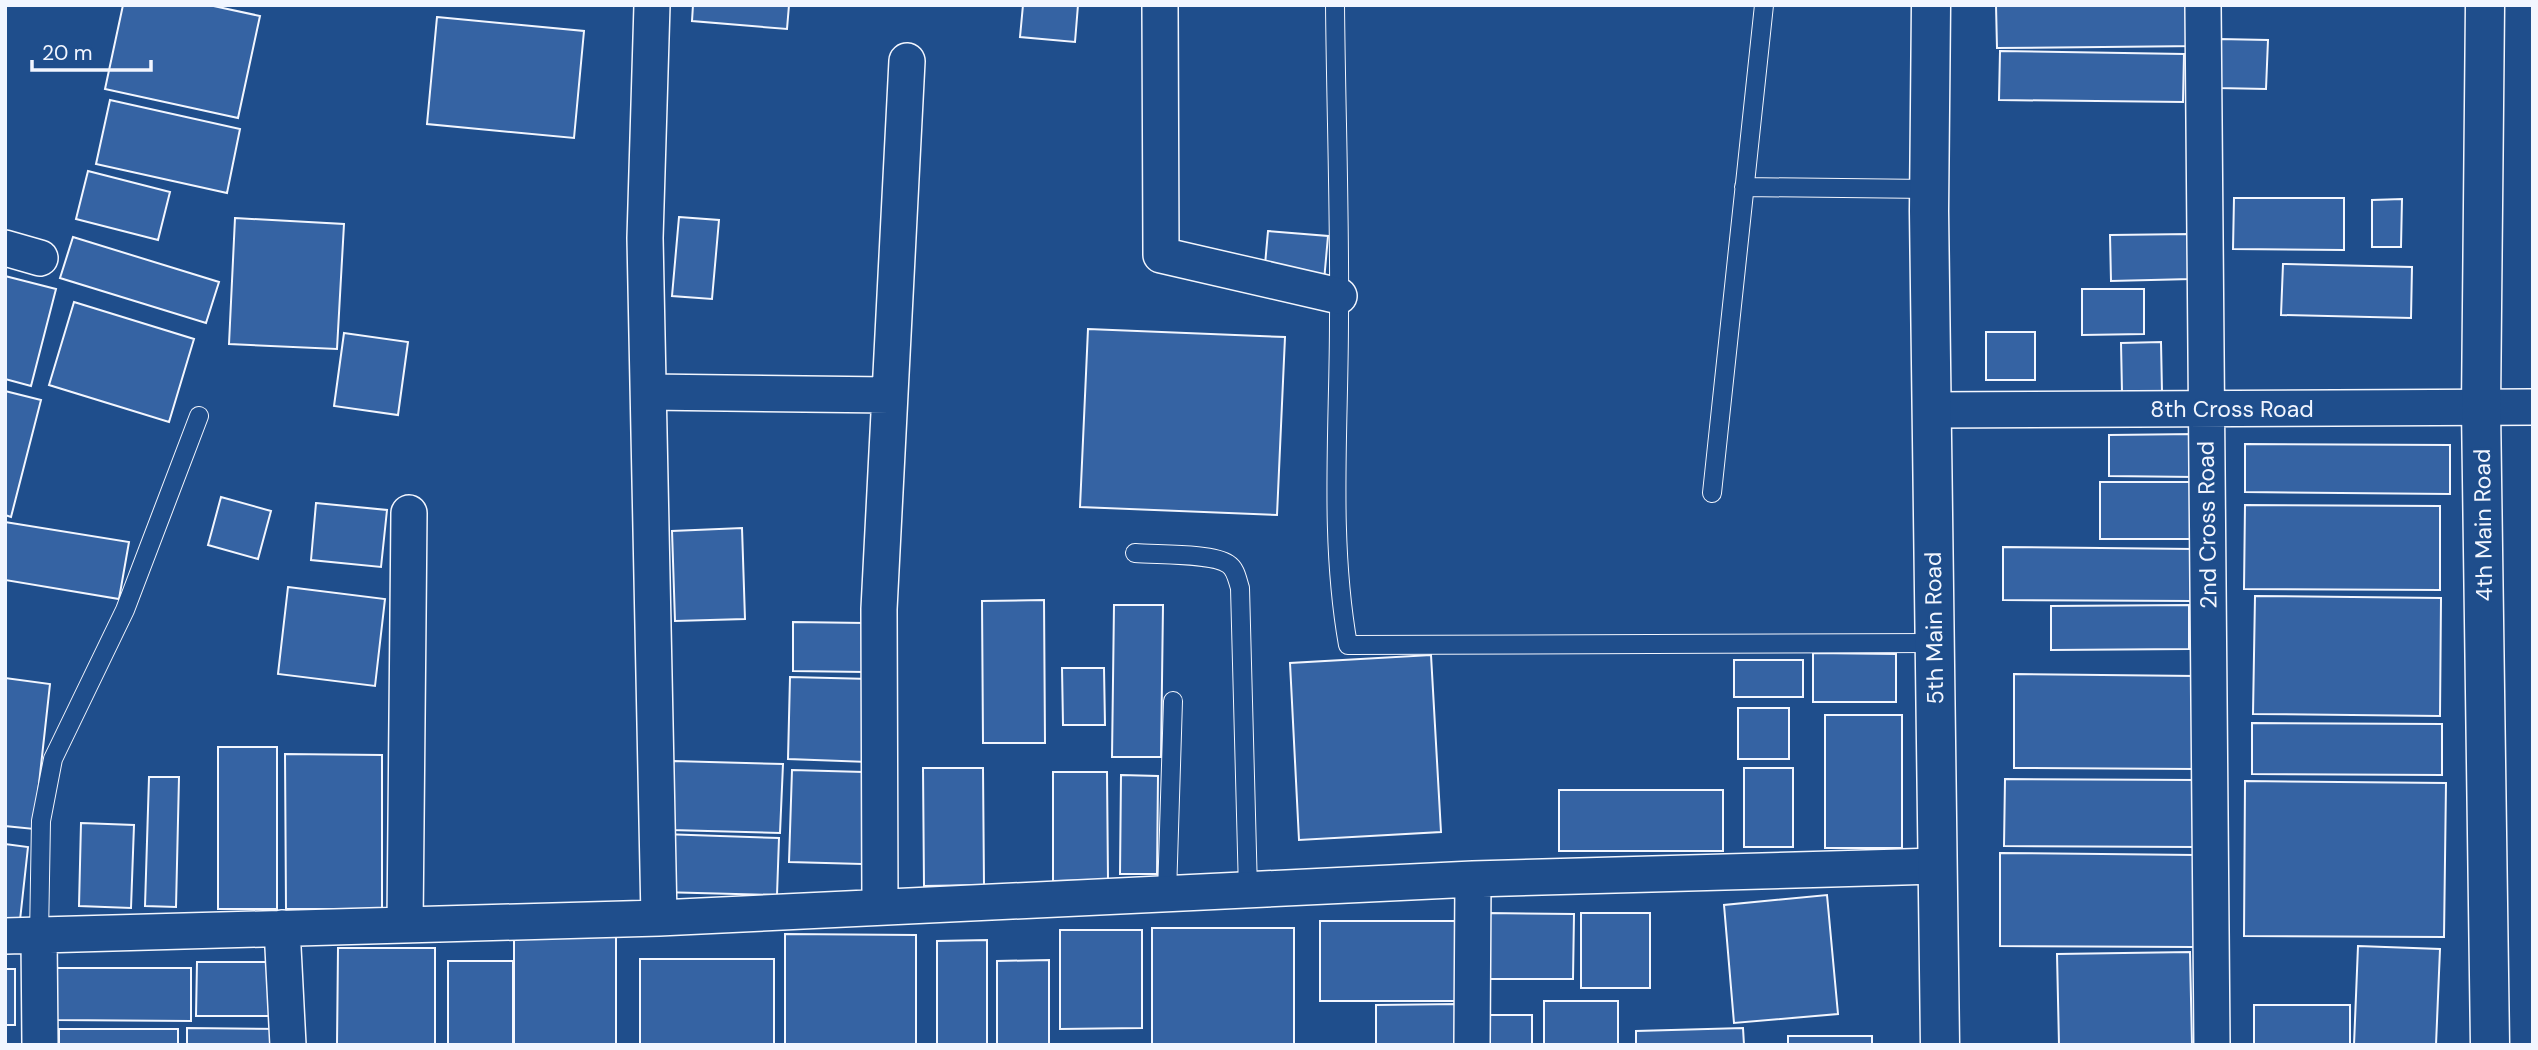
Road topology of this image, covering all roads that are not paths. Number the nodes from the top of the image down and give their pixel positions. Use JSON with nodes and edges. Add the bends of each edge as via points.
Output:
{"nodes":[{"id":1,"x":652,"y":5,"type":"edge"},
{"id":2,"x":1160,"y":5,"type":"edge"},
{"id":3,"x":1335,"y":5,"type":"edge"},
{"id":4,"x":1763,"y":5,"type":"edge"},
{"id":5,"x":1931,"y":5,"type":"edge"},
{"id":6,"x":2203,"y":5,"type":"edge"},
{"id":7,"x":2485,"y":5,"type":"edge"},
{"id":8,"x":907,"y":61,"type":"dead end"},
{"id":9,"x":1744,"y":187,"type":"junction"},
{"id":10,"x":1929,"y":200,"type":"junction"},
{"id":11,"x":5,"y":247,"type":"edge"},
{"id":12,"x":40,"y":258,"type":"dead end"},
{"id":13,"x":1339,"y":296,"type":"junction"},
{"id":14,"x":649,"y":392,"type":"junction"},
{"id":15,"x":889,"y":396,"type":"junction"},
{"id":16,"x":2533,"y":407,"type":"edge"},
{"id":17,"x":2481,"y":408,"type":"junction"},
{"id":18,"x":2206,"y":409,"type":"junction"},
{"id":19,"x":1931,"y":410,"type":"junction"},
{"id":20,"x":199,"y":416,"type":"dead end"},
{"id":21,"x":1712,"y":493,"type":"dead end"},
{"id":22,"x":409,"y":513,"type":"dead end"},
{"id":23,"x":1135,"y":553,"type":"dead end"},
{"id":24,"x":1935,"y":643,"type":"junction"},
{"id":25,"x":1173,"y":701,"type":"dead end"},
{"id":26,"x":1937,"y":866,"type":"junction"},
{"id":27,"x":1473,"y":879,"type":"junction"},
{"id":28,"x":1248,"y":890,"type":"junction"},
{"id":29,"x":1167,"y":894,"type":"junction"},
{"id":30,"x":880,"y":907,"type":"junction"},
{"id":31,"x":659,"y":918,"type":"junction"},
{"id":32,"x":405,"y":925,"type":"junction"},
{"id":33,"x":282,"y":928,"type":"junction"},
{"id":34,"x":22,"y":936,"type":"edge"},
{"id":35,"x":40,"y":1045,"type":"edge"},
{"id":36,"x":288,"y":1045,"type":"edge"},
{"id":37,"x":1472,"y":1045,"type":"edge"},
{"id":38,"x":1940,"y":1045,"type":"edge"},
{"id":39,"x":2212,"y":1045,"type":"edge"},
{"id":40,"x":2490,"y":1045,"type":"edge"}],
"edges":[{"from":1,"to":14,"type":"street","via":[[645,237]]},
{"from":2,"to":13,"type":"street","via":[[1161,255]]},
{"from":3,"to":13,"type":"lane"},
{"from":4,"to":9,"type":"lane"},
{"from":5,"to":10,"type":"street","name":"5th Main Road"},
{"from":6,"to":18,"type":"street","name":"2nd Cross Road"},
{"from":7,"to":17,"type":"street","name":"4th Main Road"},
{"from":8,"to":15,"type":"street"},
{"from":9,"to":10,"type":"lane"},
{"from":9,"to":21,"type":"lane"},
{"from":10,"to":19,"type":"street","name":"5th Main Road"},
{"from":11,"to":12,"type":"street"},
{"from":13,"to":24,"type":"lane","via":[[1336,461],[1340,600],[1348,645]]},
{"from":14,"to":15,"type":"street"},
{"from":14,"to":31,"type":"street"},
{"from":15,"to":30,"type":"street","via":[[879,609]]},
{"from":16,"to":17,"type":"street","name":"8th Cross Road"},
{"from":17,"to":18,"type":"street","name":"8th Cross Road"},
{"from":17,"to":40,"type":"street","name":"4th Main Road"},
{"from":18,"to":19,"type":"street","name":"8th Cross Road"},
{"from":18,"to":39,"type":"street","name":"2nd Cross Road"},
{"from":19,"to":24,"type":"street","name":"5th Main Road"},
{"from":20,"to":34,"type":"lane","via":[[125,610],[53,759]]},
{"from":22,"to":32,"type":"street"},
{"from":23,"to":28,"type":"lane","via":[[1217,558],[1236,573]]},
{"from":24,"to":26,"type":"street","name":"5th Main Road"},
{"from":25,"to":29,"type":"lane"},
{"from":26,"to":27,"type":"street"},
{"from":26,"to":38,"type":"street","name":"5th Main Road"},
{"from":27,"to":28,"type":"street"},
{"from":27,"to":37,"type":"street"},
{"from":28,"to":29,"type":"street"},
{"from":29,"to":30,"type":"street"},
{"from":30,"to":31,"type":"street"},
{"from":31,"to":32,"type":"street"},
{"from":32,"to":33,"type":"street"},
{"from":33,"to":34,"type":"street"},
{"from":33,"to":36,"type":"street"},
{"from":34,"to":35,"type":"street"}]}
